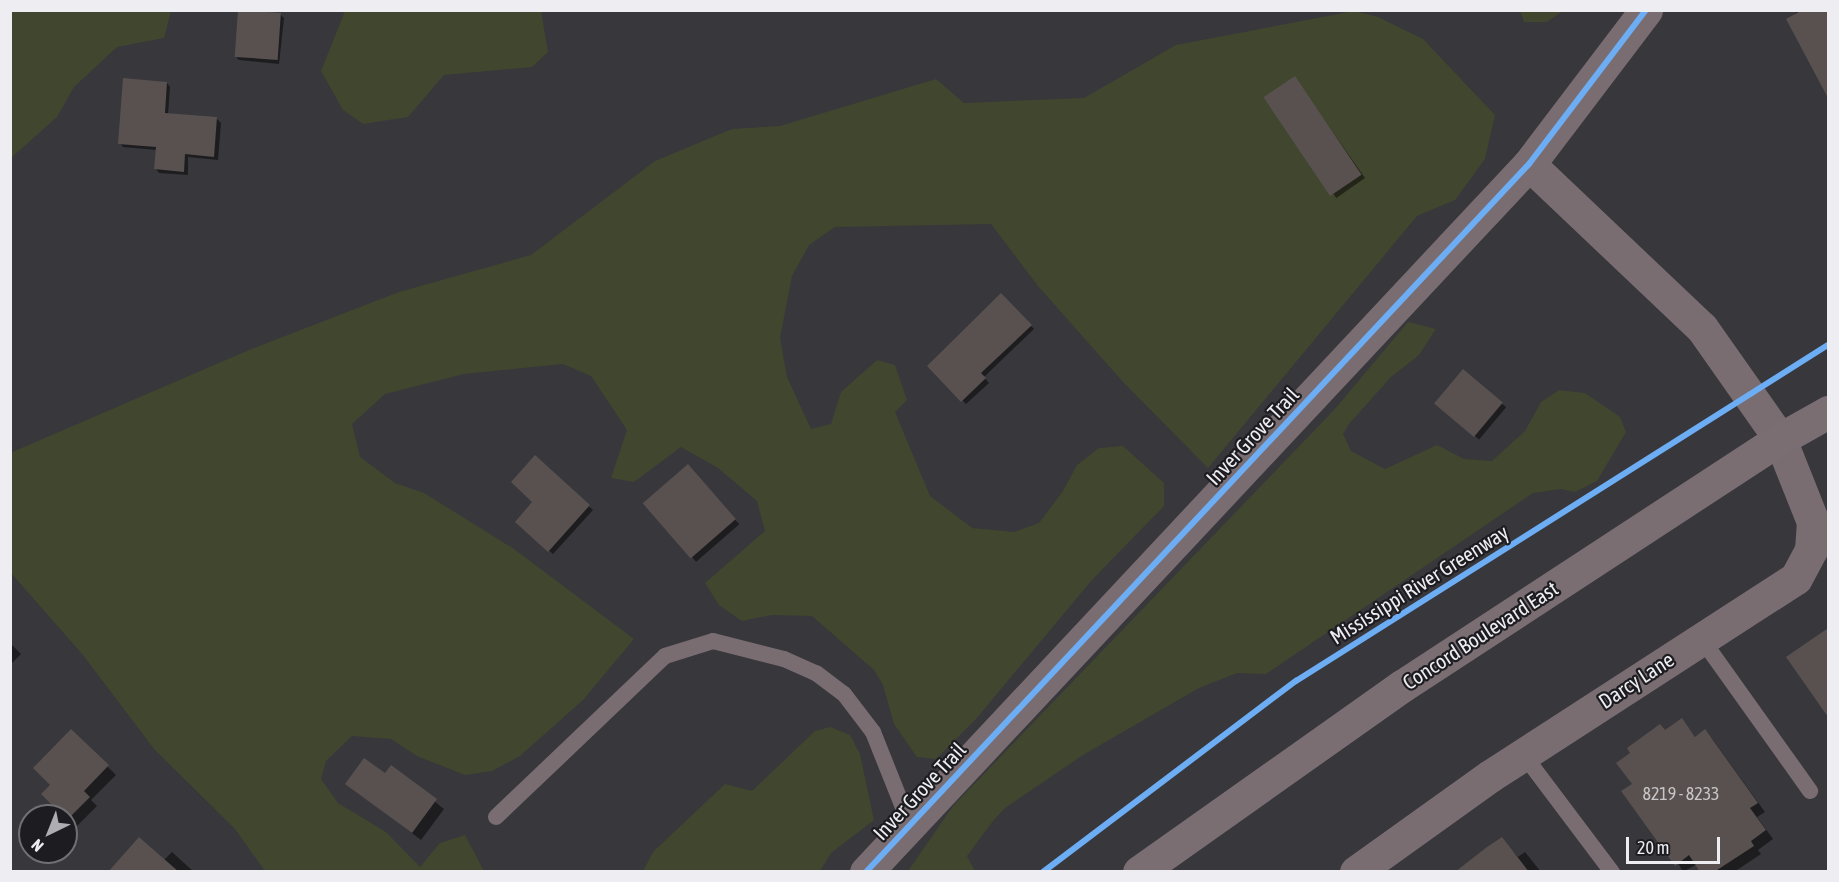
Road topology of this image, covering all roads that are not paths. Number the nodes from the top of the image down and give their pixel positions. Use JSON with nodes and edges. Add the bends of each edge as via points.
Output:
{"nodes":[{"id":1,"x":1646,"y":10,"type":"edge"},
{"id":2,"x":1529,"y":164,"type":"junction"},
{"id":3,"x":1828,"y":412,"type":"edge"},
{"id":4,"x":1780,"y":439,"type":"junction"},
{"id":5,"x":1701,"y":638,"type":"junction"},
{"id":6,"x":1523,"y":754,"type":"junction"},
{"id":7,"x":1810,"y":792,"type":"dead end"},
{"id":8,"x":496,"y":817,"type":"dead end"},
{"id":9,"x":910,"y":825,"type":"junction"},
{"id":10,"x":866,"y":872,"type":"edge"},
{"id":11,"x":1139,"y":872,"type":"edge"},
{"id":12,"x":1356,"y":872,"type":"edge"},
{"id":13,"x":1612,"y":872,"type":"edge"}],
"edges":[{"from":1,"to":2,"type":"street","name":"Inver Grove Trail"},
{"from":2,"to":4,"type":"street","name":"Darcy Lane","via":[[1702,328]]},
{"from":2,"to":9,"type":"street","name":"Inver Grove Trail"},
{"from":3,"to":4,"type":"main road","name":"Concord Boulevard East"},
{"from":4,"to":5,"type":"street","name":"Darcy Lane","via":[[1813,522],[1811,550],[1796,578]]},
{"from":4,"to":11,"type":"main road","name":"Concord Boulevard East","via":[[1402,686]]},
{"from":5,"to":6,"type":"street","name":"Darcy Lane"},
{"from":5,"to":7,"type":"lane"},
{"from":6,"to":12,"type":"street","name":"Darcy Lane"},
{"from":6,"to":13,"type":"lane"},
{"from":8,"to":9,"type":"lane","via":[[666,656],[713,641],[784,659],[816,673],[844,694],[873,732]]},
{"from":9,"to":10,"type":"street","name":"Inver Grove Trail"}]}
